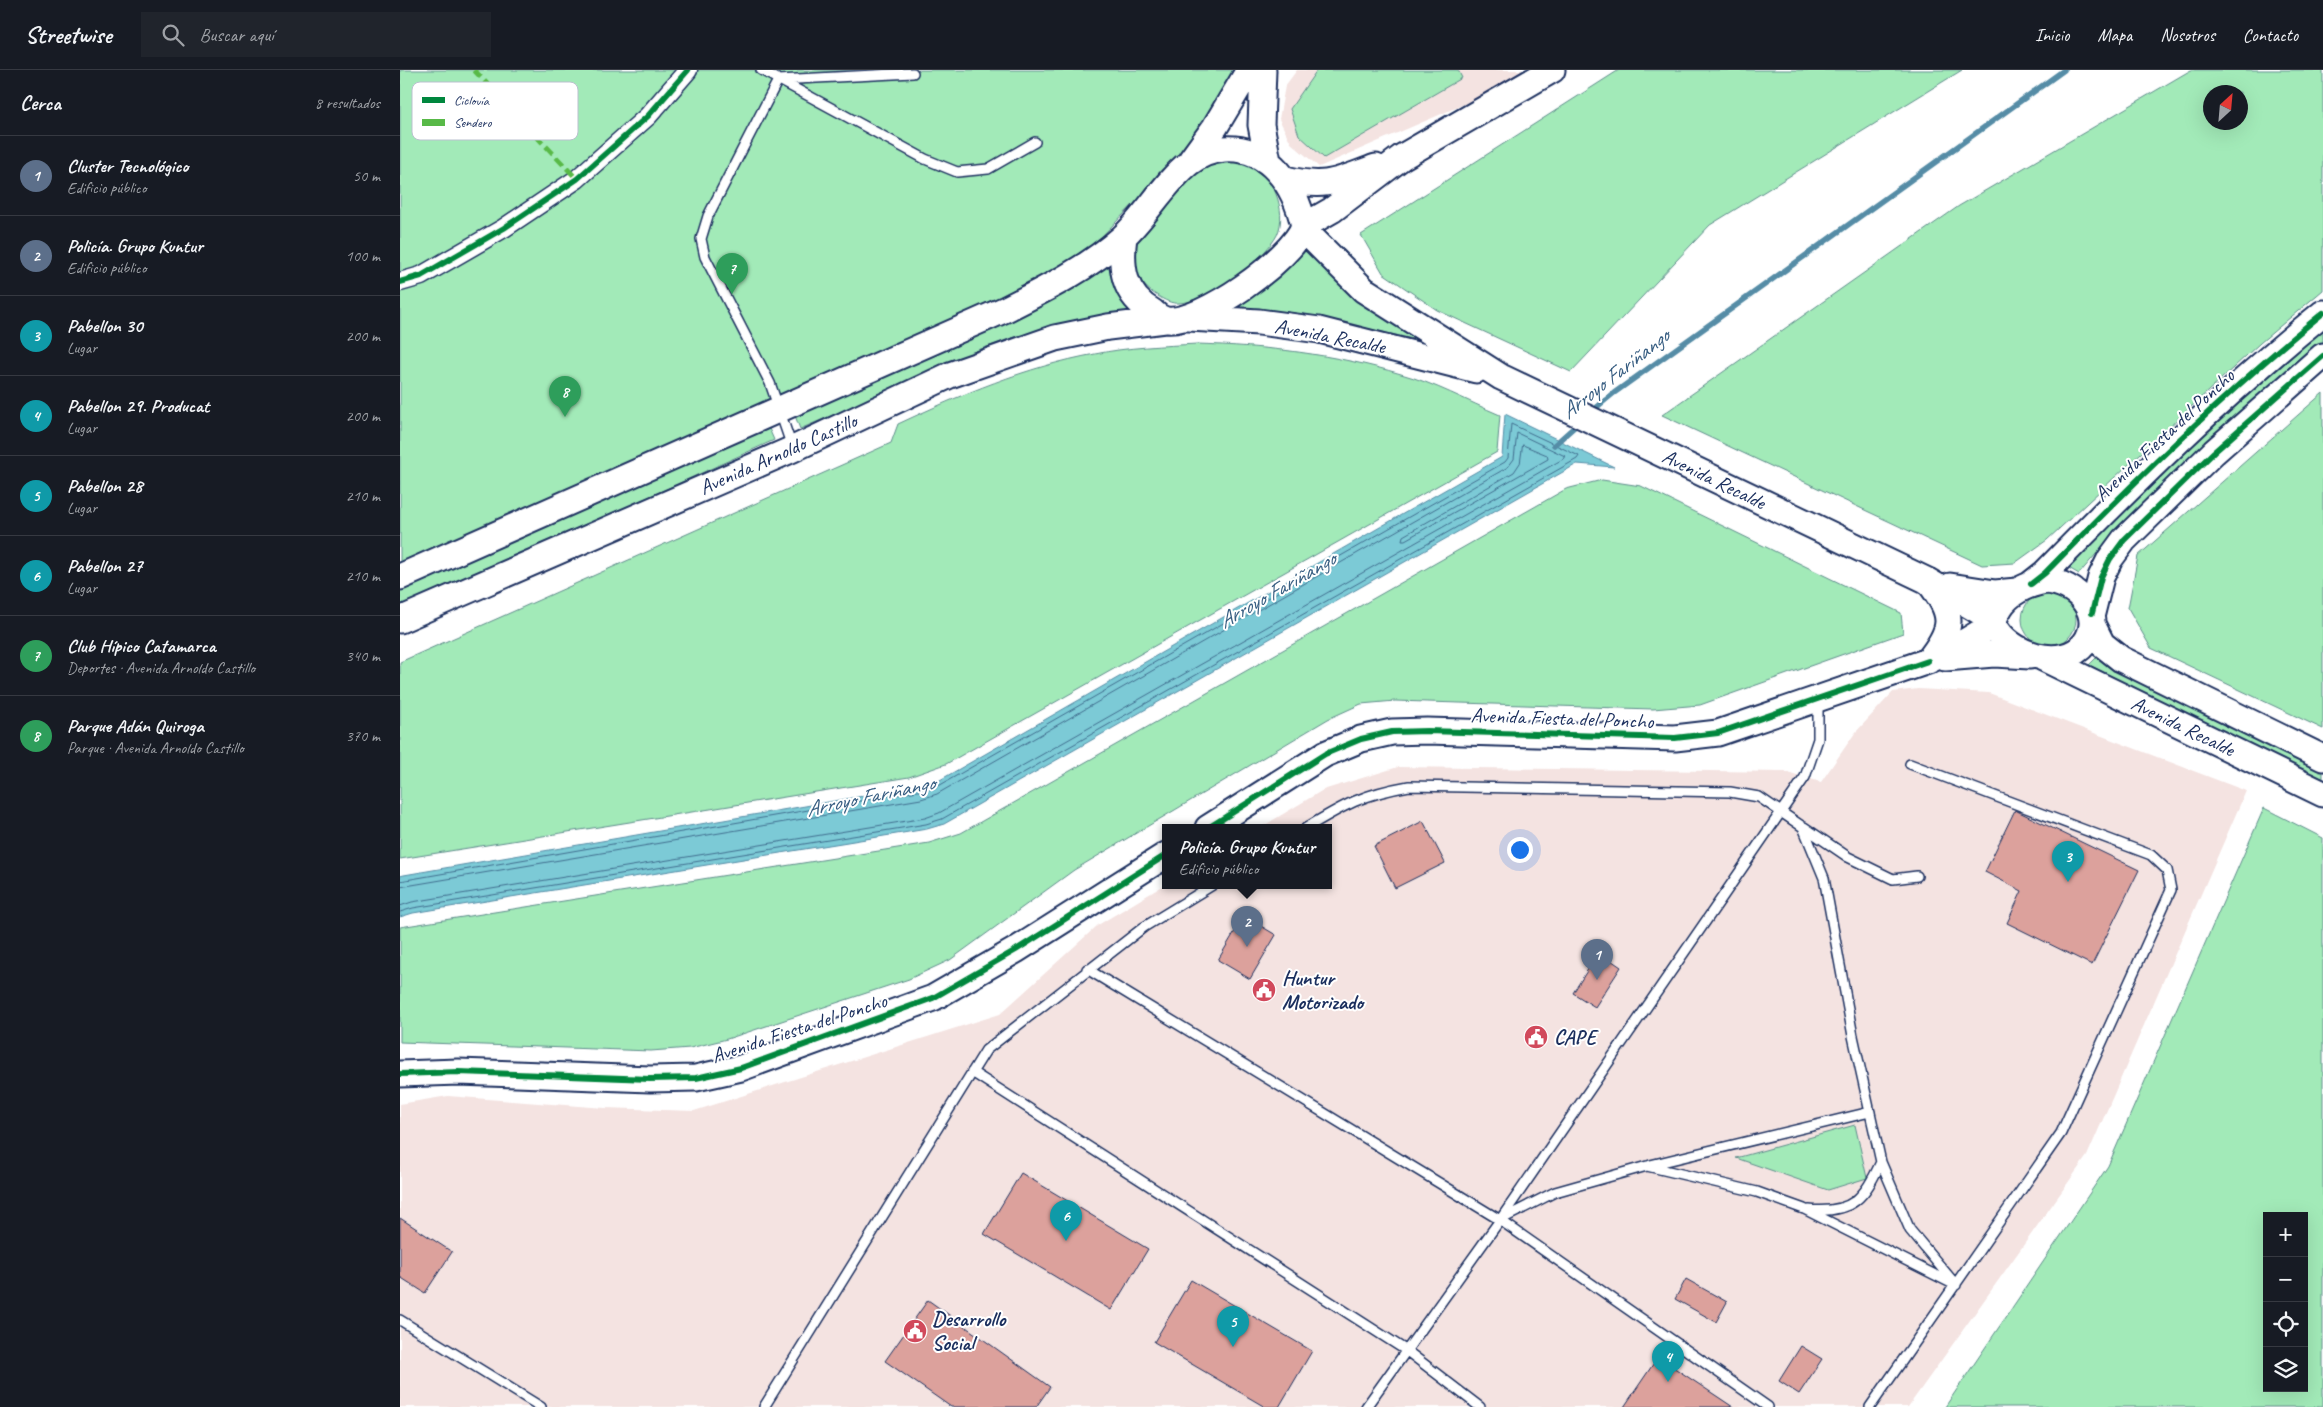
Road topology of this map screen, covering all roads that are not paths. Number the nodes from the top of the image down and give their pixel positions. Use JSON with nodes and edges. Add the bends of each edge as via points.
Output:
{"nodes":[{"id":1,"x":688,"y":70,"type":"edge"},
{"id":2,"x":761,"y":70,"type":"edge"},
{"id":3,"x":1249,"y":70,"type":"edge"},
{"id":4,"x":1263,"y":70,"type":"edge"},
{"id":5,"x":1552,"y":70,"type":"edge"},
{"id":6,"x":912,"y":73,"type":"dead end"},
{"id":7,"x":778,"y":80,"type":"junction"},
{"id":8,"x":1035,"y":142,"type":"dead end"},
{"id":9,"x":1402,"y":157,"type":"junction"},
{"id":10,"x":1189,"y":163,"type":"junction"},
{"id":11,"x":1276,"y":170,"type":"junction"},
{"id":12,"x":1303,"y":228,"type":"junction"},
{"id":13,"x":1124,"y":236,"type":"junction"},
{"id":14,"x":400,"y":282,"type":"edge"},
{"id":15,"x":2323,"y":313,"type":"edge"},
{"id":16,"x":1176,"y":319,"type":"junction"},
{"id":17,"x":2323,"y":356,"type":"edge"},
{"id":18,"x":1501,"y":377,"type":"junction"},
{"id":19,"x":778,"y":410,"type":"junction"},
{"id":20,"x":793,"y":449,"type":"junction"},
{"id":21,"x":400,"y":577,"type":"edge"},
{"id":22,"x":1928,"y":580,"type":"junction"},
{"id":23,"x":2024,"y":587,"type":"junction"},
{"id":24,"x":2092,"y":619,"type":"junction"},
{"id":25,"x":400,"y":620,"type":"edge"},
{"id":26,"x":1994,"y":622,"type":"junction"},
{"id":27,"x":2040,"y":657,"type":"junction"},
{"id":28,"x":1928,"y":660,"type":"junction"},
{"id":29,"x":1818,"y":698,"type":"junction"},
{"id":30,"x":2323,"y":758,"type":"edge"},
{"id":31,"x":1910,"y":764,"type":"dead end"},
{"id":32,"x":2323,"y":794,"type":"edge"},
{"id":33,"x":1781,"y":812,"type":"junction"},
{"id":34,"x":1214,"y":824,"type":"edge"},
{"id":35,"x":1313,"y":824,"type":"edge"},
{"id":36,"x":1803,"y":827,"type":"junction"},
{"id":37,"x":1162,"y":858,"type":"edge"},
{"id":38,"x":1917,"y":876,"type":"dead end"},
{"id":39,"x":1206,"y":889,"type":"edge"},
{"id":40,"x":1087,"y":969,"type":"junction"},
{"id":41,"x":972,"y":1072,"type":"junction"},
{"id":42,"x":400,"y":1074,"type":"edge"},
{"id":43,"x":1870,"y":1112,"type":"junction"},
{"id":44,"x":1881,"y":1162,"type":"junction"},
{"id":45,"x":1647,"y":1166,"type":"junction"},
{"id":46,"x":1804,"y":1209,"type":"junction"},
{"id":47,"x":1500,"y":1220,"type":"junction"},
{"id":48,"x":1956,"y":1285,"type":"junction"},
{"id":49,"x":400,"y":1320,"type":"edge"},
{"id":50,"x":1407,"y":1351,"type":"junction"},
{"id":51,"x":541,"y":1407,"type":"edge"},
{"id":52,"x":764,"y":1407,"type":"edge"},
{"id":53,"x":1366,"y":1407,"type":"edge"},
{"id":54,"x":1480,"y":1407,"type":"edge"},
{"id":55,"x":1768,"y":1407,"type":"edge"},
{"id":56,"x":1870,"y":1407,"type":"edge"}],
"edges":[{"from":1,"to":14,"type":"street","via":[[648,116],[577,179],[504,228],[421,276]]},
{"from":2,"to":7,"type":"lane"},
{"from":3,"to":10,"type":"main road"},
{"from":4,"to":11,"type":"main road","via":[[1261,125]]},
{"from":5,"to":9,"type":"main road"},
{"from":6,"to":7,"type":"lane"},
{"from":7,"to":8,"type":"lane","via":[[925,159],[957,172],[988,169]]},
{"from":7,"to":19,"type":"lane","via":[[708,216],[701,239],[704,257],[770,383]]},
{"from":9,"to":11,"type":"main road","via":[[1321,185]]},
{"from":9,"to":12,"type":"main road"},
{"from":10,"to":11,"type":"main road","via":[[1216,150],[1233,148],[1250,152]]},
{"from":10,"to":13,"type":"main road"},
{"from":11,"to":12,"type":"main road","via":[[1297,202]]},
{"from":12,"to":16,"type":"main road","via":[[1290,249],[1265,272],[1220,302]]},
{"from":12,"to":18,"type":"main road","name":"Avenida Recalde","via":[[1364,290]]},
{"from":13,"to":16,"type":"main road","via":[[1124,277],[1133,294],[1146,309]]},
{"from":13,"to":19,"type":"main road","name":"Avenida Arnoldo Castillo","via":[[1061,282]]},
{"from":15,"to":23,"type":"main road","name":"Avenida Fiesta del Poncho","via":[[2193,427],[2045,573]]},
{"from":16,"to":18,"type":"main road","name":"Avenida Recalde","via":[[1258,322],[1320,330]]},
{"from":16,"to":20,"type":"main road","name":"Avenida Arnoldo Castillo","via":[[1108,327],[1055,338],[950,375]]},
{"from":17,"to":24,"type":"main road","via":[[2214,452],[2124,540],[2101,577]]},
{"from":18,"to":22,"type":"main road","name":"Avenida Recalde"},
{"from":19,"to":20,"type":"lane"},
{"from":19,"to":21,"type":"main road","name":"Avenida Arnoldo Castillo"},
{"from":20,"to":25,"type":"main road","name":"Avenida Arnoldo Castillo"},
{"from":22,"to":23,"type":"main road","name":"Avenida Recalde","via":[[1960,589],[1995,592]]},
{"from":22,"to":26,"type":"main road","name":"Avenida Recalde"},
{"from":22,"to":28,"type":"main road","via":[[1945,602],[1948,618],[1947,634]]},
{"from":23,"to":24,"type":"main road","via":[[2045,581],[2065,585],[2076,592]]},
{"from":23,"to":26,"type":"main road","via":[[1999,608]]},
{"from":24,"to":27,"type":"main road","via":[[2082,647],[2072,654]]},
{"from":24,"to":30,"type":"main road","name":"Avenida Recalde","via":[[2102,644],[2121,659]]},
{"from":26,"to":27,"type":"main road","via":[[2008,641]]},
{"from":26,"to":28,"type":"main road","name":"Avenida Fiesta del Poncho","via":[[1965,642]]},
{"from":27,"to":28,"type":"main road","name":"Avenida Fiesta del Poncho","via":[[1994,654]]},
{"from":27,"to":32,"type":"main road","name":"Avenida Recalde"},
{"from":28,"to":29,"type":"main road","name":"Avenida Fiesta del Poncho"},
{"from":29,"to":33,"type":"lane","via":[[1818,739],[1805,777]]},
{"from":29,"to":34,"type":"main road","name":"Avenida Fiesta del Poncho","via":[[1718,733],[1675,738],[1392,732],[1361,739],[1325,754]]},
{"from":31,"to":48,"type":"lane","via":[[2151,855],[2167,870],[2171,890],[2061,1133]]},
{"from":33,"to":35,"type":"lane","via":[[1760,797],[1730,792],[1409,786],[1376,792],[1347,803]]},
{"from":33,"to":36,"type":"lane"},
{"from":33,"to":47,"type":"lane"},
{"from":36,"to":38,"type":"lane","via":[[1848,857],[1893,878]]},
{"from":36,"to":43,"type":"lane","via":[[1824,878]]},
{"from":37,"to":42,"type":"main road","name":"Avenida Fiesta del Poncho","via":[[933,998],[741,1068],[696,1078],[458,1072]]},
{"from":39,"to":40,"type":"lane","via":[[1144,927]]},
{"from":40,"to":41,"type":"lane","via":[[986,1050]]},
{"from":40,"to":47,"type":"lane"},
{"from":41,"to":50,"type":"lane"},
{"from":41,"to":52,"type":"lane"},
{"from":43,"to":44,"type":"lane"},
{"from":43,"to":45,"type":"lane"},
{"from":44,"to":46,"type":"lane","via":[[1868,1190],[1851,1204],[1829,1211]]},
{"from":44,"to":48,"type":"lane","via":[[1910,1230]]},
{"from":45,"to":46,"type":"lane","via":[[1757,1192]]},
{"from":45,"to":47,"type":"lane","via":[[1554,1192]]},
{"from":46,"to":48,"type":"lane"},
{"from":47,"to":50,"type":"lane"},
{"from":47,"to":55,"type":"lane"},
{"from":48,"to":56,"type":"lane"},
{"from":49,"to":51,"type":"lane"},
{"from":50,"to":53,"type":"lane"},
{"from":50,"to":54,"type":"lane"}]}
